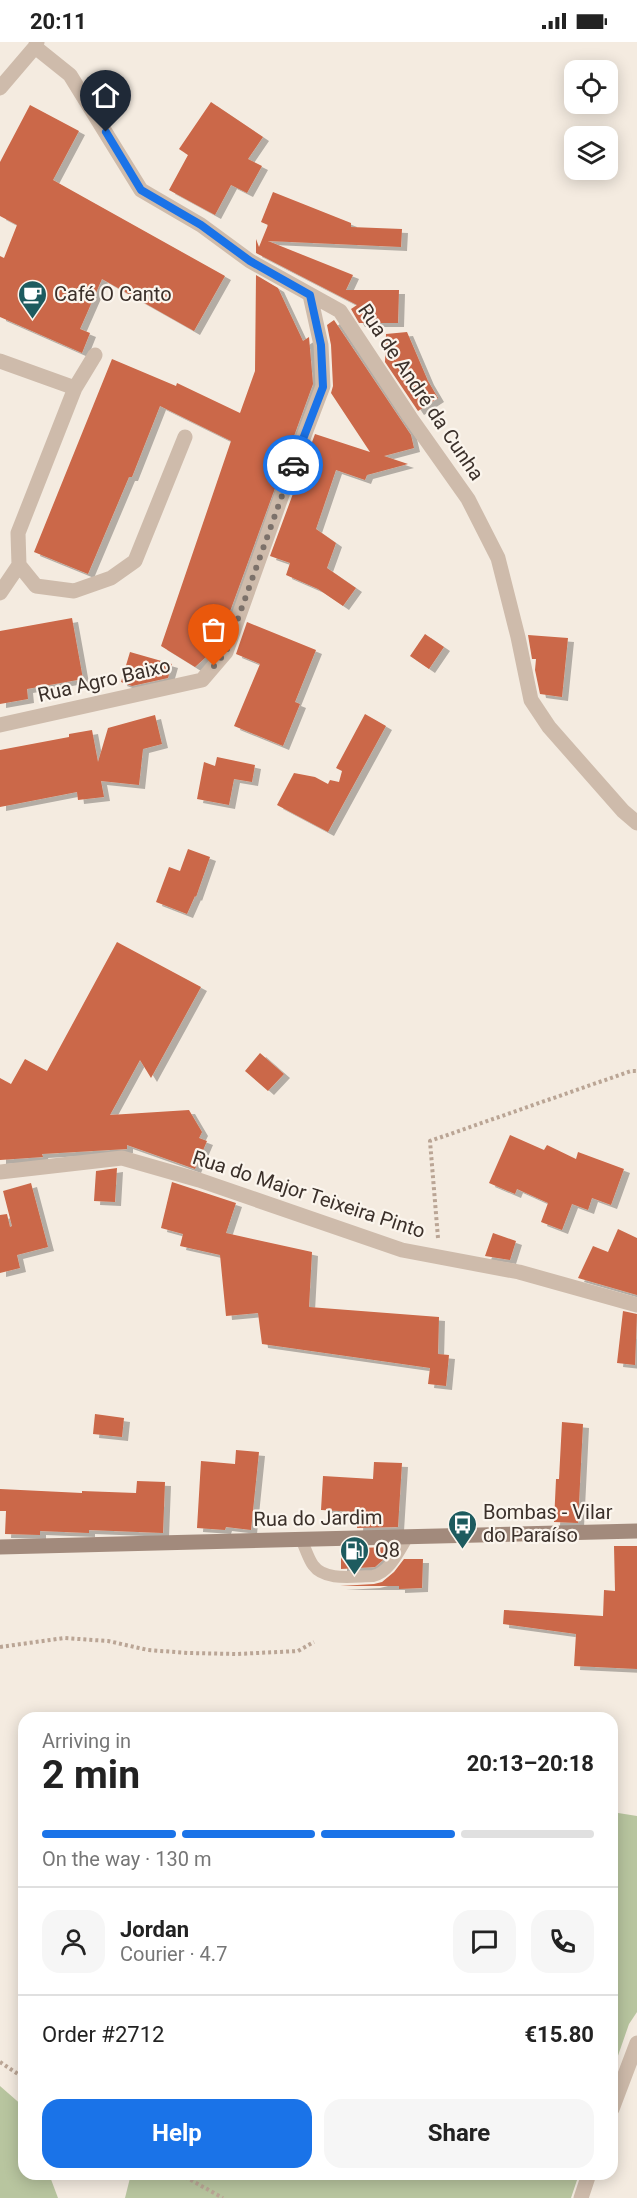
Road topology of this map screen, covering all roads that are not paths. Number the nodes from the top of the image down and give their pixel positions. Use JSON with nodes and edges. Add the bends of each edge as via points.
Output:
{"nodes":[{"id":1,"x":36,"y":45,"type":"edge"},
{"id":2,"x":0,"y":87,"type":"edge"},
{"id":3,"x":310,"y":295,"type":"junction"},
{"id":4,"x":95,"y":355,"type":"dead end"},
{"id":5,"x":0,"y":361,"type":"edge"},
{"id":6,"x":75,"y":388,"type":"junction"},
{"id":7,"x":185,"y":437,"type":"dead end"},
{"id":8,"x":19,"y":565,"type":"junction"},
{"id":9,"x":0,"y":593,"type":"edge"},
{"id":10,"x":0,"y":725,"type":"edge"},
{"id":11,"x":637,"y":823,"type":"edge"},
{"id":12,"x":0,"y":1172,"type":"edge"},
{"id":13,"x":637,"y":1305,"type":"edge"},
{"id":14,"x":637,"y":1531,"type":"edge"},
{"id":15,"x":407,"y":1538,"type":"junction"},
{"id":16,"x":301,"y":1539,"type":"junction"},
{"id":17,"x":0,"y":1547,"type":"edge"},
{"id":18,"x":637,"y":2043,"type":"edge"},
{"id":19,"x":618,"y":2093,"type":"edge"},
{"id":20,"x":587,"y":2180,"type":"edge"},
{"id":21,"x":581,"y":2198,"type":"edge"}],
"edges":[{"from":1,"to":2,"type":"street"},
{"from":1,"to":3,"type":"street","name":"Rua de André da Cunha","via":[[70,75],[141,190]]},
{"from":3,"to":10,"type":"street","name":"Rua Agro Baixo","via":[[321,345],[323,387],[226,652],[202,680]]},
{"from":3,"to":11,"type":"street","name":"Rua de André da Cunha","via":[[340,311],[468,499],[498,558],[531,700],[549,727]]},
{"from":4,"to":6,"type":"street"},
{"from":5,"to":6,"type":"street"},
{"from":6,"to":8,"type":"street","via":[[18,533]]},
{"from":7,"to":8,"type":"street","via":[[135,561],[111,578],[74,591],[36,586]]},
{"from":8,"to":9,"type":"street"},
{"from":12,"to":13,"type":"street","name":"Rua do Major Teixeira Pinto","via":[[122,1158],[199,1180],[402,1250],[519,1272]]},
{"from":14,"to":15,"type":"main road","name":"Rua do Jardim"},
{"from":15,"to":16,"type":"main road","name":"Rua do Jardim"},
{"from":15,"to":16,"type":"lane","via":[[385,1571],[373,1576],[329,1576],[320,1572]]},
{"from":16,"to":17,"type":"main road","name":"Rua do Jardim"},
{"from":18,"to":19,"type":"street"},
{"from":20,"to":21,"type":"street"}]}
